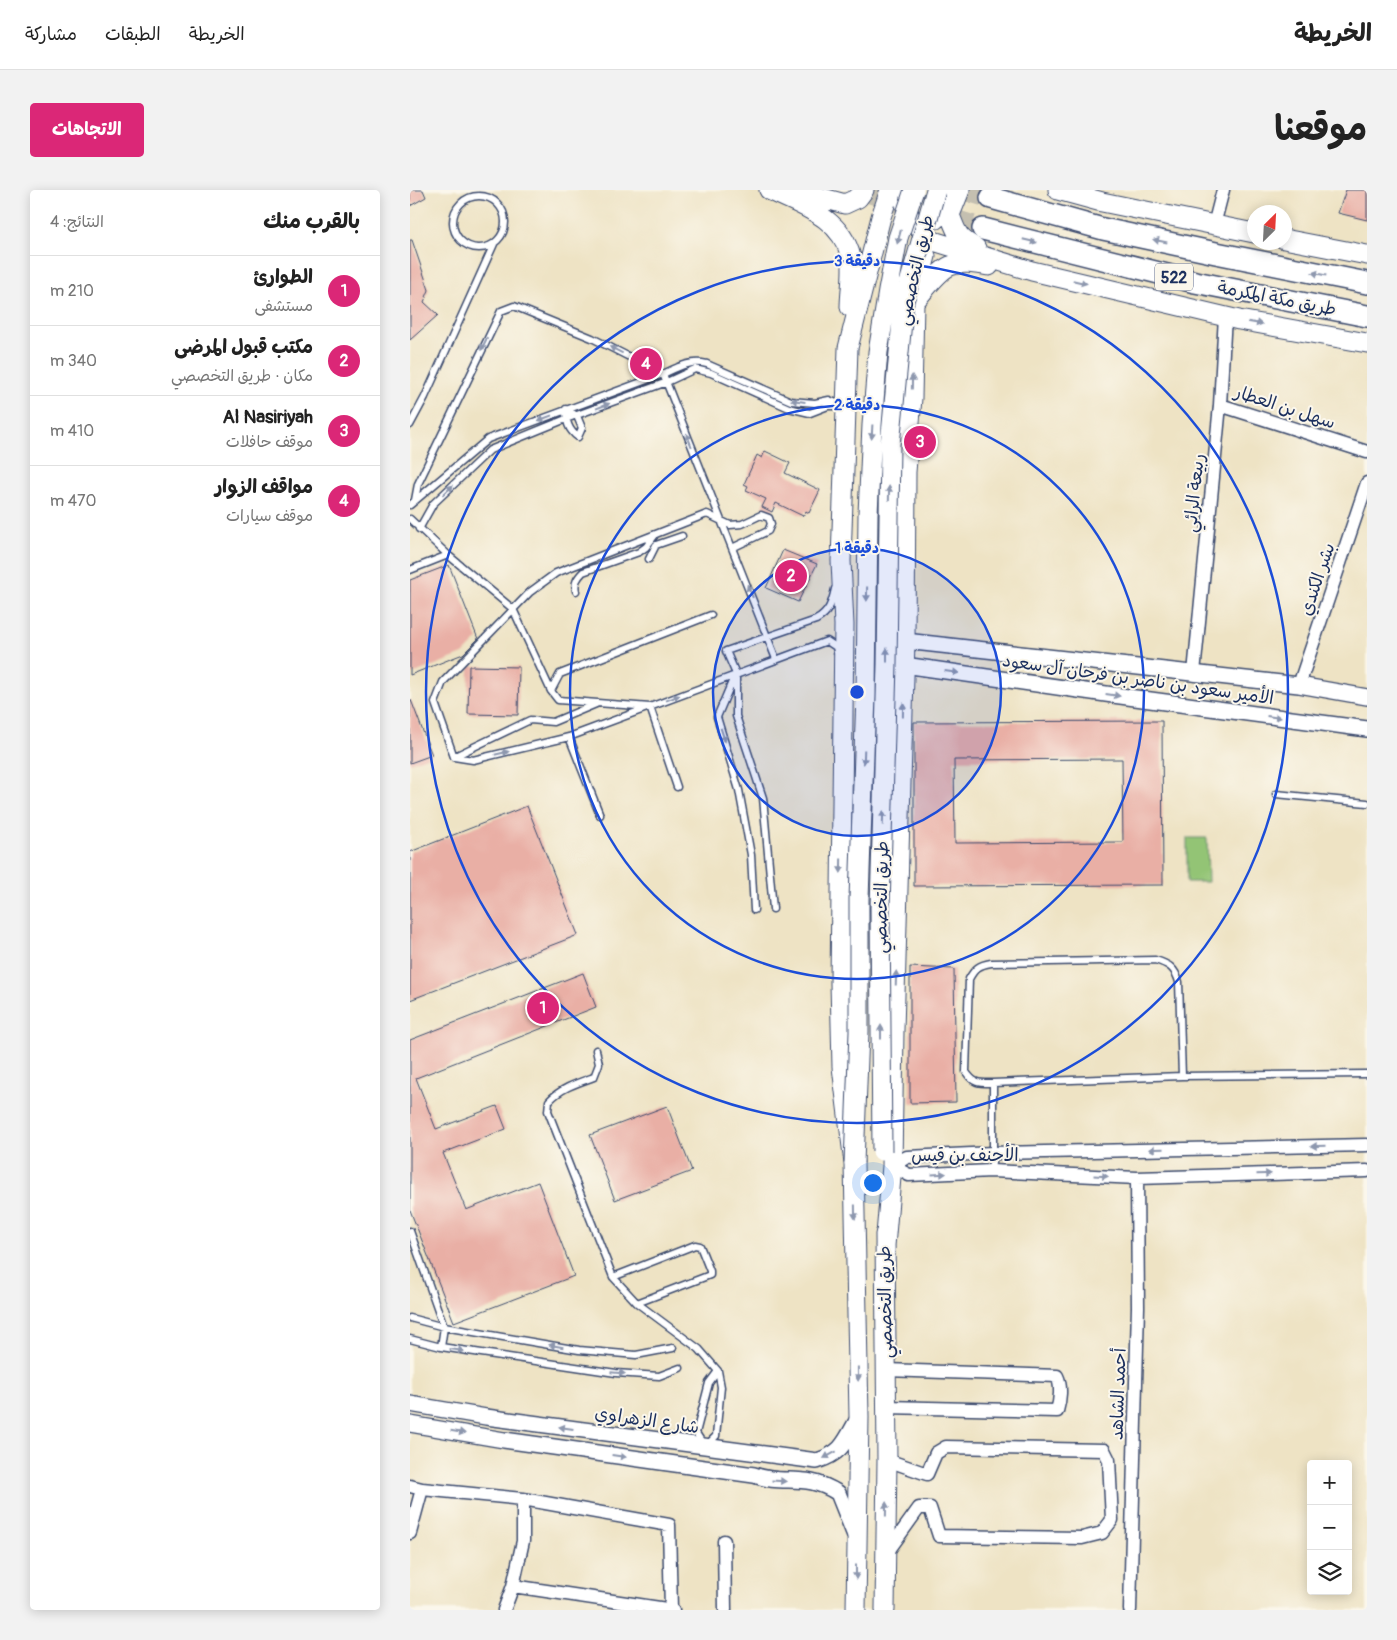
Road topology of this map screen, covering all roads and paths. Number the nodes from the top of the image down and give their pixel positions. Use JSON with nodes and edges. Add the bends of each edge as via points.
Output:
{"nodes":[{"id":1,"x":466,"y":190,"type":"edge"},
{"id":2,"x":769,"y":190,"type":"edge"},
{"id":3,"x":793,"y":190,"type":"edge"},
{"id":4,"x":864,"y":190,"type":"edge"},
{"id":5,"x":890,"y":190,"type":"edge"},
{"id":6,"x":903,"y":190,"type":"edge"},
{"id":7,"x":914,"y":190,"type":"edge"},
{"id":8,"x":936,"y":190,"type":"edge"},
{"id":9,"x":946,"y":190,"type":"edge"},
{"id":10,"x":960,"y":190,"type":"edge"},
{"id":11,"x":1058,"y":190,"type":"edge"},
{"id":12,"x":1223,"y":190,"type":"edge"},
{"id":13,"x":469,"y":197,"type":"junction"},
{"id":14,"x":991,"y":198,"type":"tunnel mouth"},
{"id":15,"x":1214,"y":225,"type":"junction"},
{"id":16,"x":983,"y":229,"type":"tunnel mouth"},
{"id":17,"x":1247,"y":232,"type":"edge"},
{"id":18,"x":930,"y":240,"type":"junction"},
{"id":19,"x":1292,"y":241,"type":"edge"},
{"id":20,"x":494,"y":244,"type":"junction"},
{"id":21,"x":1367,"y":255,"type":"edge"},
{"id":22,"x":1032,"y":271,"type":"junction"},
{"id":23,"x":1367,"y":284,"type":"edge"},
{"id":24,"x":914,"y":303,"type":"junction"},
{"id":25,"x":1225,"y":316,"type":"junction"},
{"id":26,"x":1367,"y":316,"type":"edge"},
{"id":27,"x":1367,"y":343,"type":"edge"},
{"id":28,"x":848,"y":348,"type":"junction"},
{"id":29,"x":663,"y":374,"type":"junction"},
{"id":30,"x":667,"y":382,"type":"junction"},
{"id":31,"x":1220,"y":405,"type":"junction"},
{"id":32,"x":845,"y":407,"type":"junction"},
{"id":33,"x":566,"y":409,"type":"junction"},
{"id":34,"x":577,"y":416,"type":"junction"},
{"id":35,"x":566,"y":419,"type":"junction"},
{"id":36,"x":410,"y":425,"type":"edge"},
{"id":37,"x":1367,"y":452,"type":"edge"},
{"id":38,"x":1367,"y":483,"type":"edge"},
{"id":39,"x":412,"y":503,"type":"edge"},
{"id":40,"x":719,"y":518,"type":"junction"},
{"id":41,"x":410,"y":519,"type":"edge"},
{"id":42,"x":419,"y":529,"type":"junction"},
{"id":43,"x":656,"y":534,"type":"junction"},
{"id":44,"x":682,"y":536,"type":"dead end"},
{"id":45,"x":732,"y":548,"type":"junction"},
{"id":46,"x":448,"y":555,"type":"junction"},
{"id":47,"x":649,"y":559,"type":"dead end"},
{"id":48,"x":841,"y":561,"type":"junction"},
{"id":49,"x":410,"y":570,"type":"edge"},
{"id":50,"x":576,"y":591,"type":"dead end"},
{"id":51,"x":513,"y":609,"type":"junction"},
{"id":52,"x":711,"y":615,"type":"dead end"},
{"id":53,"x":768,"y":636,"type":"junction"},
{"id":54,"x":905,"y":641,"type":"junction"},
{"id":55,"x":776,"y":659,"type":"junction"},
{"id":56,"x":904,"y":665,"type":"junction"},
{"id":57,"x":1194,"y":673,"type":"junction"},
{"id":58,"x":736,"y":674,"type":"junction"},
{"id":59,"x":843,"y":678,"type":"junction"},
{"id":60,"x":1299,"y":685,"type":"junction"},
{"id":61,"x":551,"y":691,"type":"junction"},
{"id":62,"x":1367,"y":697,"type":"edge"},
{"id":63,"x":598,"y":704,"type":"junction"},
{"id":64,"x":650,"y":708,"type":"junction"},
{"id":65,"x":1367,"y":729,"type":"edge"},
{"id":66,"x":569,"y":737,"type":"junction"},
{"id":67,"x":454,"y":757,"type":"junction"},
{"id":68,"x":677,"y":787,"type":"dead end"},
{"id":69,"x":1276,"y":794,"type":"dead end"},
{"id":70,"x":1367,"y":803,"type":"edge"},
{"id":71,"x":600,"y":814,"type":"dead end"},
{"id":72,"x":773,"y":909,"type":"dead end"},
{"id":73,"x":754,"y":910,"type":"dead end"},
{"id":74,"x":596,"y":1050,"type":"dead end"},
{"id":75,"x":1367,"y":1074,"type":"edge"},
{"id":76,"x":1182,"y":1076,"type":"junction"},
{"id":77,"x":993,"y":1082,"type":"junction"},
{"id":78,"x":1367,"y":1144,"type":"edge"},
{"id":79,"x":993,"y":1153,"type":"junction"},
{"id":80,"x":887,"y":1159,"type":"junction"},
{"id":81,"x":854,"y":1163,"type":"junction"},
{"id":82,"x":991,"y":1171,"type":"junction"},
{"id":83,"x":1367,"y":1171,"type":"edge"},
{"id":84,"x":1137,"y":1178,"type":"junction"},
{"id":85,"x":410,"y":1231,"type":"edge"},
{"id":86,"x":613,"y":1277,"type":"junction"},
{"id":87,"x":637,"y":1304,"type":"junction"},
{"id":88,"x":410,"y":1318,"type":"edge"},
{"id":89,"x":444,"y":1327,"type":"junction"},
{"id":90,"x":410,"y":1339,"type":"edge"},
{"id":91,"x":441,"y":1347,"type":"junction"},
{"id":92,"x":674,"y":1348,"type":"dead end"},
{"id":93,"x":680,"y":1368,"type":"dead end"},
{"id":94,"x":886,"y":1370,"type":"junction"},
{"id":95,"x":718,"y":1371,"type":"junction"},
{"id":96,"x":410,"y":1404,"type":"edge"},
{"id":97,"x":886,"y":1407,"type":"junction"},
{"id":98,"x":859,"y":1417,"type":"junction"},
{"id":99,"x":410,"y":1424,"type":"edge"},
{"id":100,"x":705,"y":1447,"type":"junction"},
{"id":101,"x":756,"y":1454,"type":"junction"},
{"id":102,"x":887,"y":1460,"type":"junction"},
{"id":103,"x":754,"y":1475,"type":"junction"},
{"id":104,"x":416,"y":1487,"type":"edge"},
{"id":105,"x":524,"y":1499,"type":"junction"},
{"id":106,"x":410,"y":1533,"type":"edge"},
{"id":107,"x":856,"y":1540,"type":"junction"},
{"id":108,"x":724,"y":1541,"type":"dead end"},
{"id":109,"x":885,"y":1555,"type":"junction"},
{"id":110,"x":513,"y":1586,"type":"junction"},
{"id":111,"x":646,"y":1608,"type":"edge"},
{"id":112,"x":504,"y":1610,"type":"edge"},
{"id":113,"x":672,"y":1610,"type":"edge"},
{"id":114,"x":725,"y":1610,"type":"edge"},
{"id":115,"x":856,"y":1610,"type":"edge"},
{"id":116,"x":885,"y":1610,"type":"edge"},
{"id":117,"x":1130,"y":1610,"type":"edge"}],
"edges":[{"from":1,"to":13,"type":"lane"},
{"from":2,"to":28,"type":"main road","via":[[822,215],[843,235],[852,259]]},
{"from":3,"to":4,"type":"main road","via":[[845,204],[858,198]]},
{"from":5,"to":28,"type":"main road"},
{"from":6,"to":18,"type":"main road","via":[[911,219]]},
{"from":7,"to":81,"type":"main road","name":"طريق التخصصي","one_way":true,"bridge":true,"via":[[898,238],[888,291],[878,352],[872,425]]},
{"from":80,"to":8,"type":"main road","name":"طريق التخصصي","one_way":true,"bridge":true,"via":[[880,908],[890,445],[904,301]]},
{"from":9,"to":18,"type":"main road"},
{"from":10,"to":22,"type":"main road","via":[[950,215],[957,235],[979,249]]},
{"from":11,"to":15,"type":"main road"},
{"from":12,"to":15,"type":"street"},
{"from":13,"to":20,"type":"lane","via":[[487,197],[495,201],[504,214],[504,231]]},
{"from":13,"to":20,"type":"lane","via":[[455,209],[452,227],[456,236],[462,243],[478,249]]},
{"from":23,"to":14,"type":"highway","name":"طريق مكة المكرمة","number":"522","one_way":true,"via":[[1103,229]]},
{"from":15,"to":17,"type":"main road"},
{"from":16,"to":26,"type":"highway","name":"طريق مكة المكرمة","number":"522","one_way":true,"via":[[1195,282]]},
{"from":18,"to":22,"type":"main road"},
{"from":18,"to":24,"type":"main road"},
{"from":19,"to":21,"type":"main road"},
{"from":20,"to":36,"type":"lane"},
{"from":22,"to":24,"type":"main road","via":[[973,263],[949,266]]},
{"from":22,"to":25,"type":"main road","one_way":true},
{"from":24,"to":28,"type":"main road","via":[[905,289],[895,283],[877,285]]},
{"from":54,"to":24,"type":"main road","one_way":true,"via":[[906,472]]},
{"from":25,"to":27,"type":"main road","one_way":true},
{"from":25,"to":31,"type":"street","name":"ربيعة الرائي"},
{"from":28,"to":32,"type":"main road"},
{"from":29,"to":30,"type":"lane"},
{"from":32,"to":29,"type":"lane","one_way":true,"via":[[829,400],[815,403],[792,401],[698,362],[690,362]]},
{"from":29,"to":33,"type":"lane"},
{"from":29,"to":39,"type":"lane","one_way":true,"via":[[592,338],[514,306],[501,311],[418,484]]},
{"from":30,"to":32,"type":"lane","via":[[695,370],[705,370],[789,408],[810,413],[828,406]]},
{"from":34,"to":30,"type":"lane","one_way":true},
{"from":40,"to":30,"type":"lane","one_way":true},
{"from":31,"to":37,"type":"street","name":"سهل بن العطار"},
{"from":31,"to":57,"type":"street","name":"ربيعة الرائي"},
{"from":32,"to":48,"type":"main road"},
{"from":33,"to":34,"type":"lane"},
{"from":33,"to":35,"type":"lane"},
{"from":33,"to":39,"type":"lane","one_way":true,"via":[[488,439]]},
{"from":34,"to":35,"type":"lane"},
{"from":34,"to":35,"type":"lane","via":[[582,428],[578,437],[571,432]]},
{"from":42,"to":35,"type":"lane","one_way":true,"via":[[433,504],[490,450]]},
{"from":38,"to":60,"type":"street","name":"بشر الكندي"},
{"from":40,"to":43,"type":"lane","via":[[707,514]]},
{"from":40,"to":45,"type":"lane"},
{"from":40,"to":45,"type":"lane","via":[[730,525],[742,524],[761,515],[769,518],[768,531]]},
{"from":41,"to":42,"type":"lane"},
{"from":42,"to":46,"type":"lane"},
{"from":43,"to":50,"type":"lane","via":[[639,552],[583,572],[577,579]]},
{"from":43,"to":51,"type":"lane","via":[[556,572]]},
{"from":44,"to":47,"type":"lane","via":[[656,545]]},
{"from":53,"to":45,"type":"lane","one_way":true},
{"from":46,"to":49,"type":"lane"},
{"from":46,"to":51,"type":"lane"},
{"from":48,"to":53,"type":"lane","via":[[832,602],[824,615]]},
{"from":48,"to":59,"type":"main road"},
{"from":51,"to":61,"type":"lane"},
{"from":51,"to":67,"type":"lane","via":[[443,682],[435,703]]},
{"from":52,"to":61,"type":"lane","via":[[560,674]]},
{"from":53,"to":55,"type":"lane"},
{"from":53,"to":58,"type":"lane","via":[[726,651]]},
{"from":54,"to":56,"type":"main road"},
{"from":54,"to":57,"type":"street","name":"الأمير سعود بن ناصر بن فرحان آل سعود"},
{"from":55,"to":58,"type":"lane"},
{"from":55,"to":59,"type":"lane","via":[[827,641],[836,647]]},
{"from":56,"to":65,"type":"street","name":"الأمير سعود بن ناصر بن فرحان آل سعود","one_way":true},
{"from":80,"to":56,"type":"main road","one_way":true},
{"from":57,"to":60,"type":"street","name":"الأمير سعود بن ناصر بن فرحان آل سعود"},
{"from":64,"to":58,"type":"lane","one_way":true},
{"from":58,"to":72,"type":"lane","via":[[736,716],[763,798]]},
{"from":58,"to":73,"type":"lane","one_way":true,"via":[[717,717],[739,790],[751,855]]},
{"from":59,"to":81,"type":"main road","one_way":true,"via":[[840,983],[842,1067]]},
{"from":60,"to":62,"type":"street","name":"الأمير سعود بن ناصر بن فرحان آل سعود"},
{"from":61,"to":63,"type":"lane","via":[[558,700]]},
{"from":63,"to":64,"type":"lane"},
{"from":63,"to":67,"type":"lane","via":[[552,722],[530,720]]},
{"from":64,"to":66,"type":"lane"},
{"from":64,"to":68,"type":"lane"},
{"from":67,"to":66,"type":"lane","one_way":true,"via":[[473,760]]},
{"from":66,"to":71,"type":"lane"},
{"from":69,"to":70,"type":"lane"},
{"from":74,"to":86,"type":"lane","via":[[599,1064],[594,1077],[556,1094],[549,1101],[548,1111]]},
{"from":75,"to":76,"type":"lane"},
{"from":76,"to":77,"type":"lane"},
{"from":76,"to":77,"type":"lane","via":[[1179,982],[1176,971],[1167,964],[1155,960],[991,963],[980,965],[969,979],[966,1072],[978,1083]]},
{"from":77,"to":79,"type":"lane"},
{"from":78,"to":79,"type":"street","name":"الأحنف بن قيس","one_way":true},
{"from":79,"to":80,"type":"street","name":"الأحنف بن قيس"},
{"from":79,"to":82,"type":"lane"},
{"from":80,"to":82,"type":"street","name":"الأحنف بن قيس","one_way":true,"via":[[909,1176]]},
{"from":80,"to":94,"type":"main road","name":"طريق التخصصي"},
{"from":81,"to":98,"type":"main road","name":"طريق التخصصي","one_way":true},
{"from":82,"to":84,"type":"street","name":"الأحنف بن قيس","one_way":true},
{"from":84,"to":83,"type":"street","name":"الأحنف بن قيس","one_way":true},
{"from":84,"to":117,"type":"street","name":"أحمد الشاهد","via":[[1138,1307]]},
{"from":85,"to":89,"type":"lane"},
{"from":86,"to":87,"type":"lane"},
{"from":86,"to":87,"type":"lane","via":[[695,1245],[700,1246],[710,1275]]},
{"from":87,"to":95,"type":"lane","via":[[699,1349]]},
{"from":88,"to":89,"type":"lane"},
{"from":89,"to":91,"type":"lane"},
{"from":92,"to":89,"type":"lane","one_way":true,"via":[[636,1355],[579,1350]]},
{"from":90,"to":91,"type":"lane"},
{"from":91,"to":93,"type":"lane","one_way":true,"via":[[616,1374],[659,1376]]},
{"from":94,"to":97,"type":"main road","name":"طريق التخصصي"},
{"from":94,"to":97,"type":"street","via":[[1057,1376],[1059,1403],[1057,1411]]},
{"from":95,"to":100,"type":"lane","via":[[721,1387],[716,1436]]},
{"from":95,"to":100,"type":"lane","via":[[709,1383],[696,1433]]},
{"from":100,"to":96,"type":"street","name":"شارع الزهراوي","one_way":true},
{"from":97,"to":102,"type":"main road","name":"طريق التخصصي"},
{"from":98,"to":101,"type":"street","name":"شارع الزهراوي","one_way":true,"via":[[840,1450],[831,1456],[817,1461]]},
{"from":98,"to":107,"type":"main road","name":"طريق التخصصي"},
{"from":99,"to":103,"type":"street","one_way":true},
{"from":100,"to":101,"type":"street","name":"شارع الزهراوي"},
{"from":101,"to":103,"type":"street"},
{"from":109,"to":102,"type":"main road","name":"طريق التخصصي","one_way":true},
{"from":102,"to":109,"type":"street","via":[[927,1474],[936,1453],[946,1447],[1104,1450],[1109,1460],[1112,1520],[1102,1532],[1082,1538],[939,1536],[930,1508],[919,1508]]},
{"from":103,"to":107,"type":"street","one_way":true,"via":[[767,1480],[812,1482],[838,1493]]},
{"from":104,"to":105,"type":"street"},
{"from":104,"to":106,"type":"street"},
{"from":105,"to":110,"type":"street","via":[[523,1541]]},
{"from":105,"to":113,"type":"street","via":[[669,1525]]},
{"from":107,"to":115,"type":"main road","name":"طريق التخصصي","one_way":true},
{"from":108,"to":114,"type":"street"},
{"from":109,"to":116,"type":"main road","name":"طريق التخصصي"},
{"from":110,"to":111,"type":"street"},
{"from":110,"to":112,"type":"street"},
{"from":111,"to":113,"type":"street"}]}
